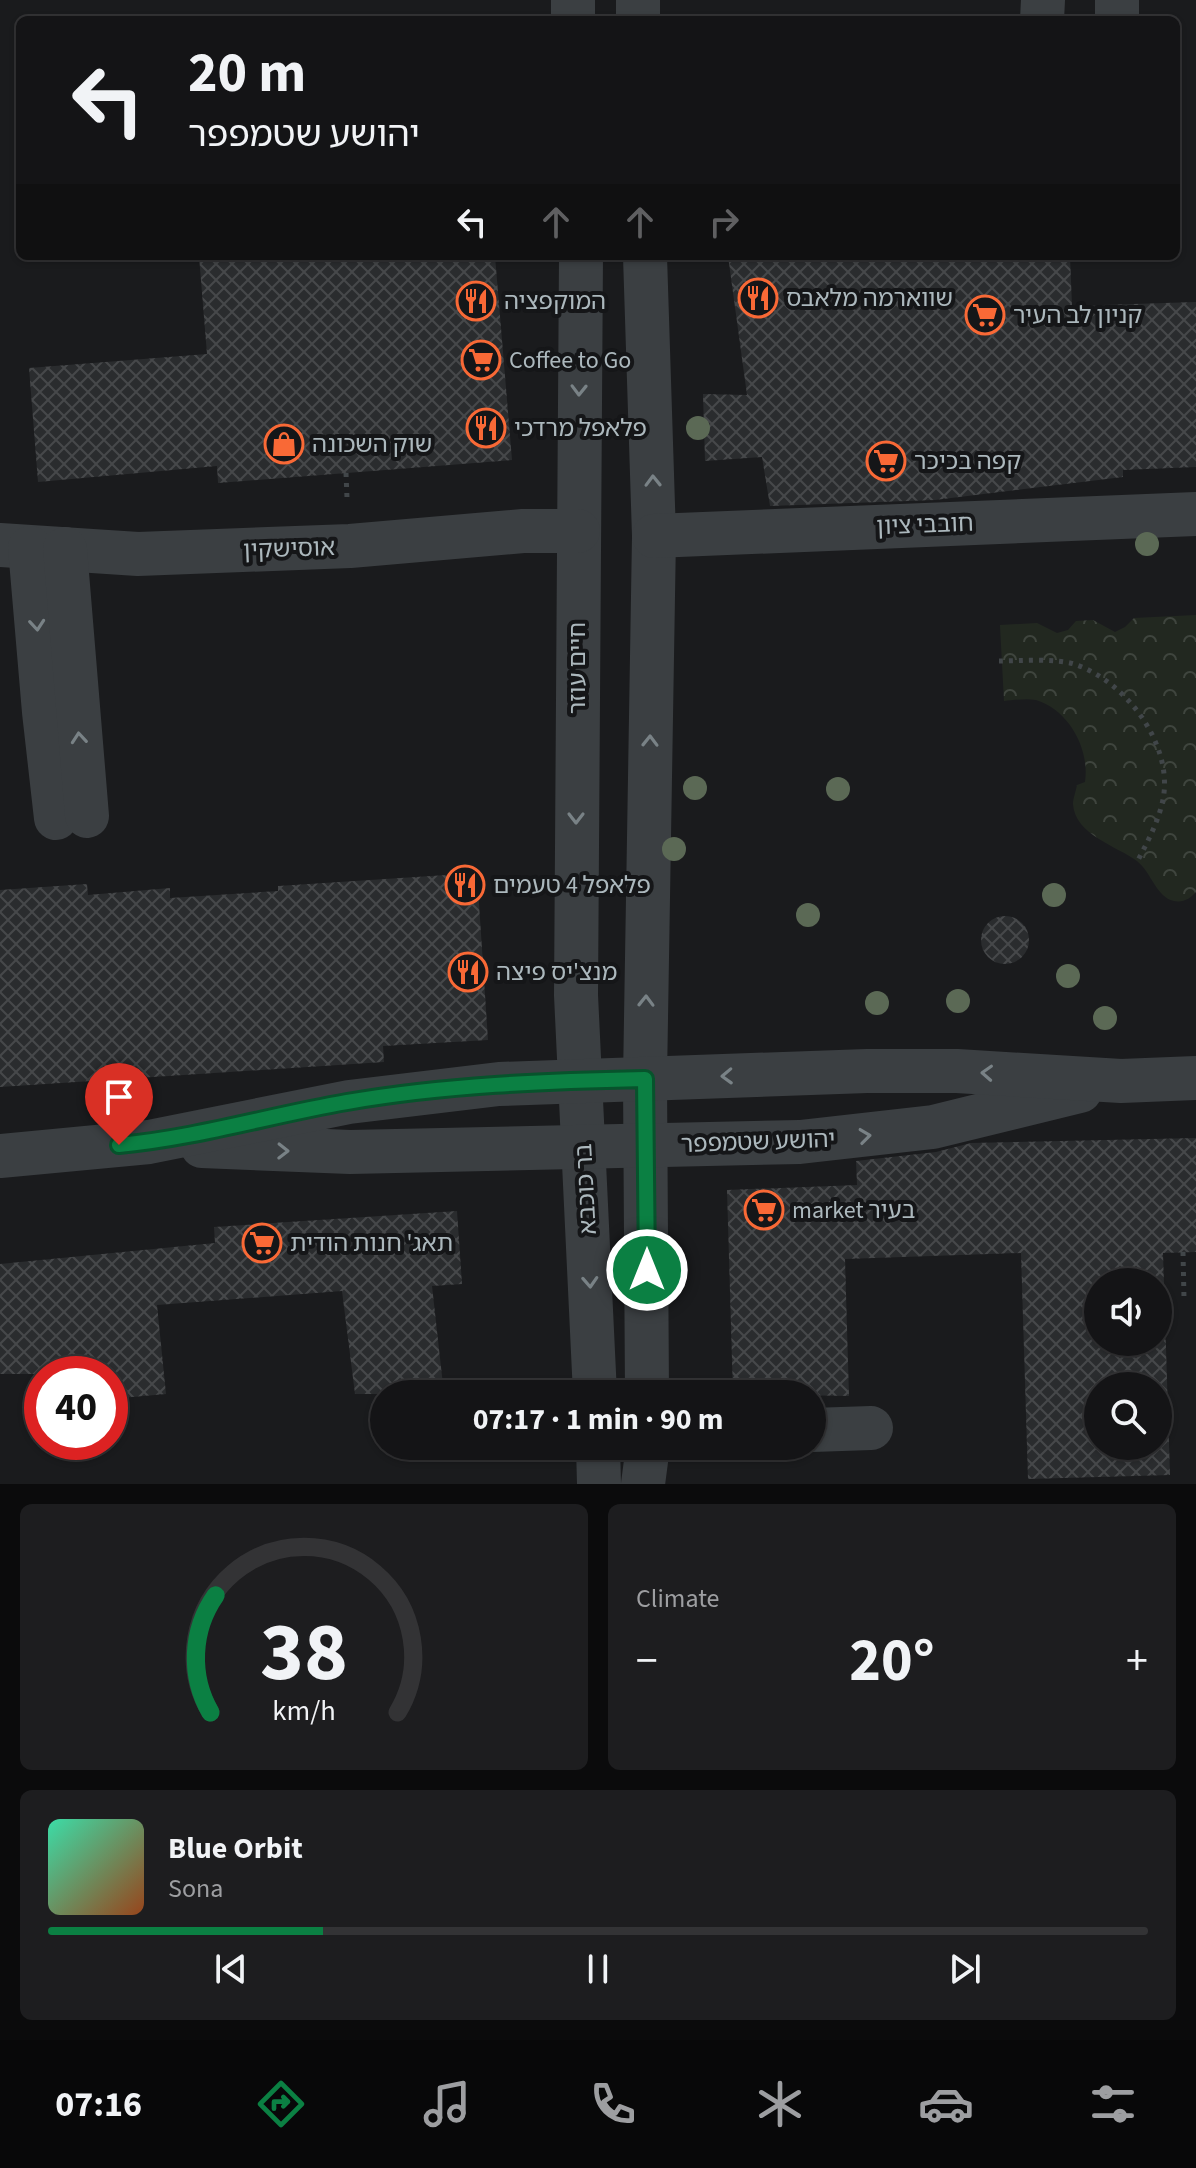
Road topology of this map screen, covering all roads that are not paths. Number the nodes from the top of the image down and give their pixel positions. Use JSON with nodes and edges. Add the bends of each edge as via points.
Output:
{"nodes":[{"id":1,"x":581,"y":260,"type":"edge"},
{"id":2,"x":645,"y":260,"type":"edge"},
{"id":3,"x":1196,"y":514,"type":"edge"},
{"id":4,"x":578,"y":531,"type":"junction"},
{"id":5,"x":654,"y":536,"type":"junction"},
{"id":6,"x":32,"y":547,"type":"edge"},
{"id":7,"x":71,"y":817,"type":"dead end"},
{"id":8,"x":576,"y":995,"type":"junction"},
{"id":9,"x":1196,"y":1078,"type":"edge"},
{"id":10,"x":645,"y":1079,"type":"junction"},
{"id":11,"x":580,"y":1080,"type":"junction"},
{"id":12,"x":1121,"y":1081,"type":"junction"},
{"id":13,"x":499,"y":1084,"type":"junction"},
{"id":14,"x":149,"y":1142,"type":"junction"},
{"id":15,"x":647,"y":1147,"type":"junction"},
{"id":16,"x":584,"y":1148,"type":"junction"},
{"id":17,"x":0,"y":1156,"type":"edge"},
{"id":18,"x":594,"y":1380,"type":"edge"},
{"id":19,"x":647,"y":1380,"type":"edge"},
{"id":20,"x":871,"y":1428,"type":"dead end"},
{"id":21,"x":826,"y":1430,"type":"edge"},
{"id":22,"x":598,"y":1460,"type":"edge"},
{"id":23,"x":646,"y":1460,"type":"edge"},
{"id":24,"x":599,"y":1484,"type":"edge"},
{"id":25,"x":643,"y":1484,"type":"edge"}],
"edges":[{"from":1,"to":4,"type":"street","name":"חיים עוזר","one_way":true},
{"from":5,"to":2,"type":"street","one_way":true},
{"from":3,"to":5,"type":"street","name":"חובבי ציון"},
{"from":4,"to":6,"type":"street","name":"אוסישקין","via":[[138,554]]},
{"from":4,"to":8,"type":"street","name":"חיים עוזר","one_way":true},
{"from":10,"to":5,"type":"street","one_way":true},
{"from":6,"to":7,"type":"street"},
{"from":8,"to":11,"type":"street","name":"חיים עוזר"},
{"from":8,"to":13,"type":"street","via":[[569,1023],[550,1052]]},
{"from":9,"to":12,"type":"street","name":"יהושע שטמפפר"},
{"from":10,"to":11,"type":"street","name":"יהושע שטמפפר"},
{"from":12,"to":10,"type":"street","name":"יהושע שטמפפר","one_way":true,"via":[[957,1071]]},
{"from":10,"to":15,"type":"street"},
{"from":11,"to":13,"type":"street","name":"יהושע שטמפפר"},
{"from":11,"to":16,"type":"street","name":"בר כוכבא"},
{"from":15,"to":12,"type":"street","name":"יהושע שטמפפר","one_way":true,"via":[[800,1142],[933,1127]]},
{"from":13,"to":14,"type":"street","name":"יהושע שטמפפר","via":[[349,1102]]},
{"from":14,"to":16,"type":"street","name":"יהושע שטמפפר","one_way":true,"via":[[336,1152]]},
{"from":14,"to":17,"type":"street","name":"יהושע שטמפפר"},
{"from":15,"to":16,"type":"street","name":"יהושע שטמפפר"},
{"from":15,"to":19,"type":"street"},
{"from":16,"to":18,"type":"street","name":"בר כוכבא","one_way":true},
{"from":20,"to":21,"type":"street"},
{"from":22,"to":24,"type":"street"},
{"from":23,"to":25,"type":"street"}]}
